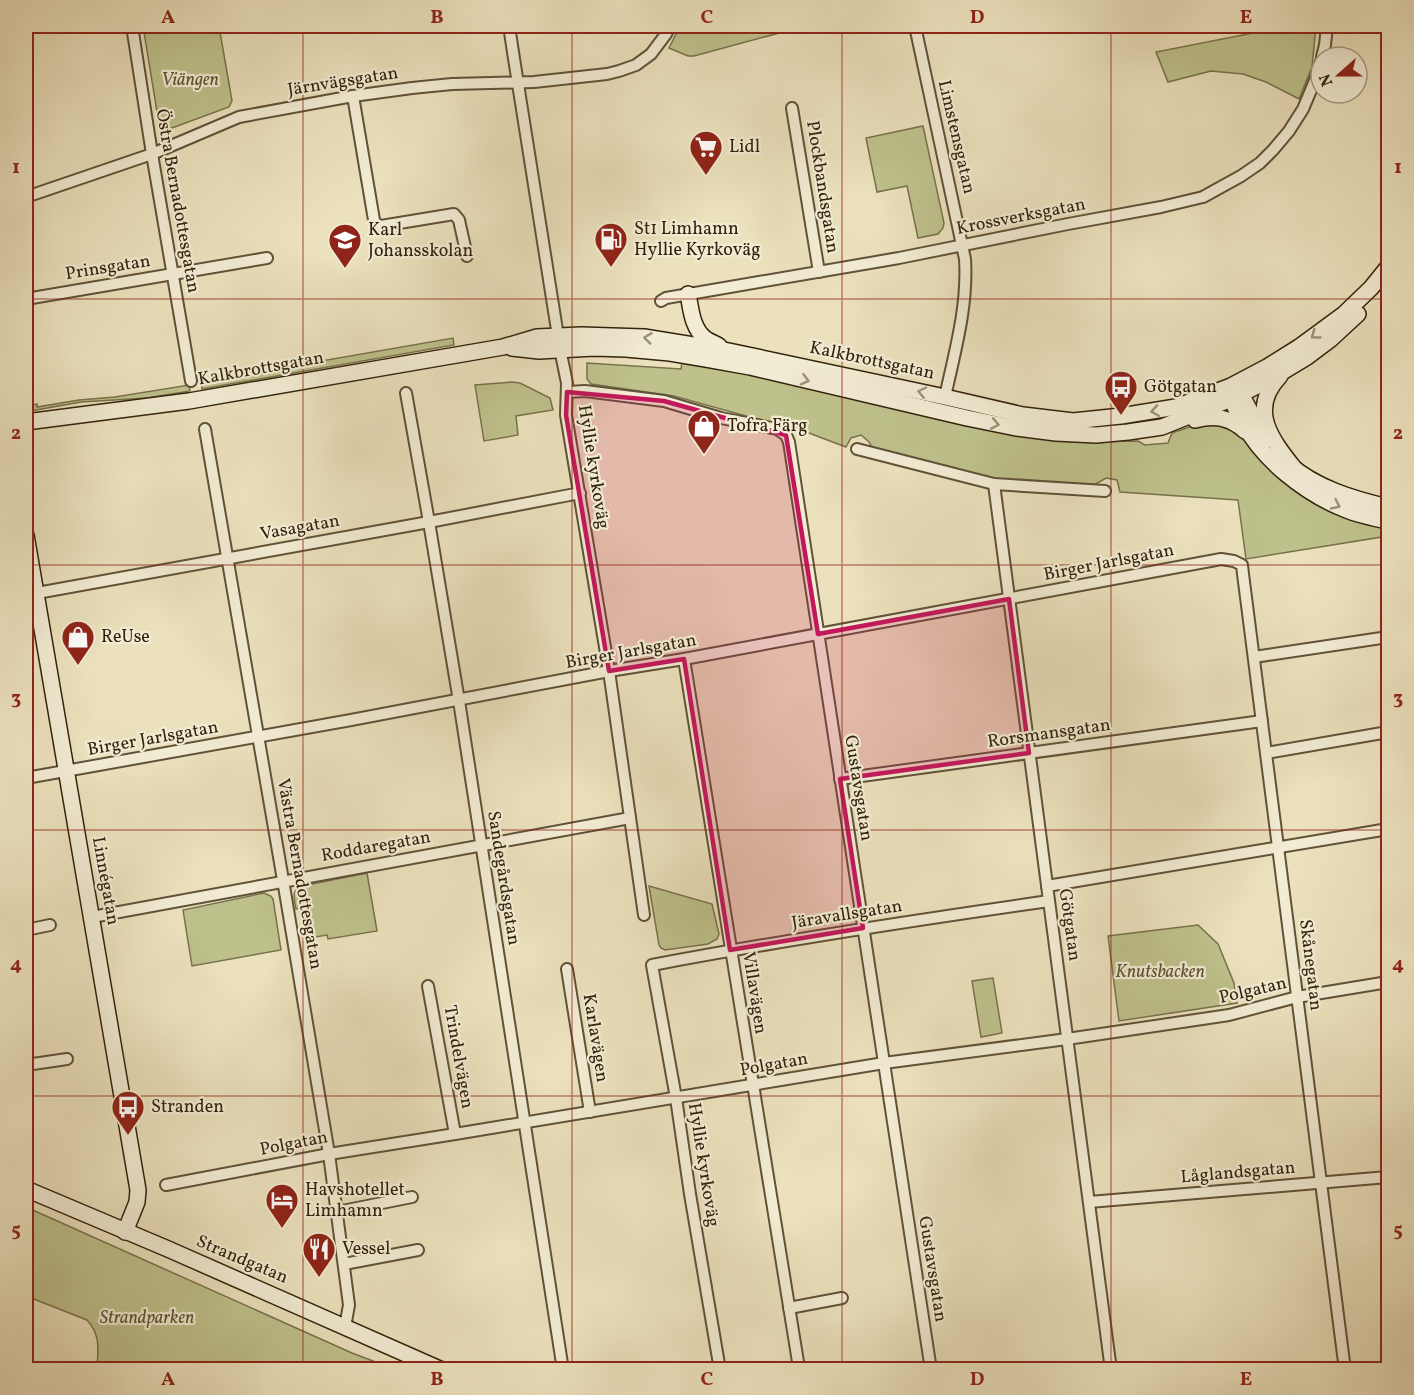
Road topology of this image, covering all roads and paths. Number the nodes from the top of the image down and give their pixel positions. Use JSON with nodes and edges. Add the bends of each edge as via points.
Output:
{"nodes":[{"id":1,"x":132,"y":26,"type":"edge"},
{"id":2,"x":509,"y":26,"type":"edge"},
{"id":3,"x":915,"y":26,"type":"edge"},
{"id":4,"x":1327,"y":26,"type":"edge"},
{"id":5,"x":668,"y":30,"type":"edge"},
{"id":6,"x":1325,"y":45,"type":"edge"},
{"id":7,"x":518,"y":83,"type":"junction"},
{"id":8,"x":1309,"y":95,"type":"edge"},
{"id":9,"x":353,"y":96,"type":"junction"},
{"id":10,"x":792,"y":108,"type":"dead end"},
{"id":11,"x":152,"y":154,"type":"junction"},
{"id":12,"x":26,"y":197,"type":"edge"},
{"id":13,"x":963,"y":245,"type":"junction"},
{"id":14,"x":466,"y":256,"type":"dead end"},
{"id":15,"x":267,"y":258,"type":"dead end"},
{"id":16,"x":1389,"y":267,"type":"edge"},
{"id":17,"x":819,"y":272,"type":"junction"},
{"id":18,"x":173,"y":274,"type":"junction"},
{"id":19,"x":1389,"y":279,"type":"edge"},
{"id":20,"x":688,"y":294,"type":"junction"},
{"id":21,"x":26,"y":299,"type":"edge"},
{"id":22,"x":661,"y":301,"type":"dead end"},
{"id":23,"x":559,"y":342,"type":"junction"},
{"id":24,"x":724,"y":350,"type":"junction"},
{"id":25,"x":1289,"y":368,"type":"junction"},
{"id":26,"x":191,"y":381,"type":"dead end"},
{"id":27,"x":567,"y":392,"type":"junction"},
{"id":28,"x":406,"y":393,"type":"dead end"},
{"id":29,"x":1234,"y":393,"type":"junction"},
{"id":30,"x":945,"y":397,"type":"junction"},
{"id":31,"x":26,"y":422,"type":"edge"},
{"id":32,"x":1162,"y":427,"type":"junction"},
{"id":33,"x":205,"y":429,"type":"dead end"},
{"id":34,"x":1257,"y":444,"type":"junction"},
{"id":35,"x":856,"y":449,"type":"dead end"},
{"id":36,"x":1294,"y":468,"type":"junction"},
{"id":37,"x":994,"y":484,"type":"junction"},
{"id":38,"x":1105,"y":491,"type":"dead end"},
{"id":39,"x":580,"y":493,"type":"junction"},
{"id":40,"x":1389,"y":507,"type":"edge"},
{"id":41,"x":1389,"y":521,"type":"edge"},
{"id":42,"x":429,"y":522,"type":"junction"},
{"id":43,"x":26,"y":535,"type":"edge"},
{"id":44,"x":228,"y":558,"type":"junction"},
{"id":45,"x":1242,"y":565,"type":"joint"},
{"id":46,"x":31,"y":594,"type":"edge"},
{"id":47,"x":1009,"y":599,"type":"junction"},
{"id":48,"x":818,"y":634,"type":"junction"},
{"id":49,"x":1389,"y":637,"type":"edge"},
{"id":50,"x":1254,"y":657,"type":"junction"},
{"id":51,"x":684,"y":659,"type":"junction"},
{"id":52,"x":609,"y":671,"type":"junction"},
{"id":53,"x":459,"y":701,"type":"junction"},
{"id":54,"x":1262,"y":721,"type":"junction"},
{"id":55,"x":1389,"y":732,"type":"edge"},
{"id":56,"x":258,"y":736,"type":"junction"},
{"id":57,"x":1029,"y":753,"type":"junction"},
{"id":58,"x":1266,"y":753,"type":"junction"},
{"id":59,"x":66,"y":770,"type":"junction"},
{"id":60,"x":26,"y":778,"type":"edge"},
{"id":61,"x":840,"y":779,"type":"junction"},
{"id":62,"x":630,"y":818,"type":"junction"},
{"id":63,"x":1389,"y":829,"type":"edge"},
{"id":64,"x":481,"y":845,"type":"junction"},
{"id":65,"x":1278,"y":847,"type":"junction"},
{"id":66,"x":284,"y":880,"type":"junction"},
{"id":67,"x":1047,"y":886,"type":"junction"},
{"id":68,"x":1049,"y":901,"type":"junction"},
{"id":69,"x":644,"y":915,"type":"dead end"},
{"id":70,"x":92,"y":917,"type":"junction"},
{"id":71,"x":50,"y":925,"type":"dead end"},
{"id":72,"x":863,"y":928,"type":"junction"},
{"id":73,"x":26,"y":930,"type":"edge"},
{"id":74,"x":730,"y":950,"type":"junction"},
{"id":75,"x":652,"y":965,"type":"joint"},
{"id":76,"x":567,"y":969,"type":"dead end"},
{"id":77,"x":1389,"y":982,"type":"edge"},
{"id":78,"x":428,"y":986,"type":"dead end"},
{"id":79,"x":1297,"y":997,"type":"junction"},
{"id":80,"x":1067,"y":1039,"type":"junction"},
{"id":81,"x":67,"y":1059,"type":"dead end"},
{"id":82,"x":884,"y":1063,"type":"junction"},
{"id":83,"x":26,"y":1065,"type":"edge"},
{"id":84,"x":753,"y":1085,"type":"junction"},
{"id":85,"x":676,"y":1098,"type":"junction"},
{"id":86,"x":590,"y":1112,"type":"junction"},
{"id":87,"x":525,"y":1122,"type":"junction"},
{"id":88,"x":455,"y":1134,"type":"junction"},
{"id":89,"x":329,"y":1154,"type":"junction"},
{"id":90,"x":1389,"y":1177,"type":"edge"},
{"id":91,"x":1321,"y":1183,"type":"junction"},
{"id":92,"x":166,"y":1185,"type":"dead end"},
{"id":93,"x":26,"y":1189,"type":"edge"},
{"id":94,"x":412,"y":1197,"type":"dead end"},
{"id":95,"x":1089,"y":1202,"type":"junction"},
{"id":96,"x":337,"y":1212,"type":"junction"},
{"id":97,"x":125,"y":1232,"type":"junction"},
{"id":98,"x":418,"y":1250,"type":"dead end"},
{"id":99,"x":344,"y":1264,"type":"junction"},
{"id":100,"x":842,"y":1298,"type":"dead end"},
{"id":101,"x":789,"y":1308,"type":"junction"},
{"id":102,"x":345,"y":1327,"type":"junction"},
{"id":103,"x":799,"y":1368,"type":"dead end"},
{"id":104,"x":442,"y":1370,"type":"edge"},
{"id":105,"x":563,"y":1370,"type":"edge"},
{"id":106,"x":720,"y":1370,"type":"edge"},
{"id":107,"x":931,"y":1370,"type":"edge"},
{"id":108,"x":1111,"y":1370,"type":"edge"},
{"id":109,"x":1345,"y":1370,"type":"edge"}],
"edges":[{"from":1,"to":11,"type":"street","name":"Östra Bernadottesgatan"},
{"from":2,"to":7,"type":"street","name":"Hyllie kyrkoväg"},
{"from":3,"to":13,"type":"street","name":"Limstensgatan"},
{"from":4,"to":6,"type":"street"},
{"from":5,"to":7,"type":"street","name":"Järnvägsgatan","via":[[651,54],[636,65],[606,74]]},
{"from":7,"to":9,"type":"street","name":"Järnvägsgatan","via":[[452,84]]},
{"from":7,"to":23,"type":"street","name":"Hyllie kyrkoväg"},
{"from":8,"to":13,"type":"street","name":"Krossverksgatan","via":[[1289,131],[1260,163],[1203,197]]},
{"from":9,"to":11,"type":"street","name":"Järnvägsgatan","via":[[239,117]]},
{"from":9,"to":14,"type":"street","via":[[376,225],[454,214],[459,220]]},
{"from":10,"to":17,"type":"street","name":"Plockbandsgatan"},
{"from":11,"to":12,"type":"street","name":"Järnvägsgatan"},
{"from":11,"to":18,"type":"street","name":"Östra Bernadottesgatan"},
{"from":13,"to":17,"type":"street","name":"Krossverksgatan"},
{"from":13,"to":30,"type":"street","name":"Limstensgatan","via":[[965,300]]},
{"from":15,"to":18,"type":"street","name":"Prinsgatan"},
{"from":16,"to":29,"type":"main road","one_way":true,"via":[[1344,314]]},
{"from":17,"to":20,"type":"street","name":"Krossverksgatan"},
{"from":18,"to":21,"type":"street","name":"Prinsgatan"},
{"from":18,"to":26,"type":"street","name":"Östra Bernadottesgatan"},
{"from":19,"to":25,"type":"main road","name":"Kalkbrottsgatan","via":[[1331,339]]},
{"from":20,"to":22,"type":"street","name":"Krossverksgatan"},
{"from":20,"to":24,"type":"main road","via":[[699,333]]},
{"from":24,"to":23,"type":"main road","name":"Kalkbrottsgatan","one_way":true,"via":[[644,337]]},
{"from":23,"to":27,"type":"street","name":"Hyllie kyrkoväg"},
{"from":23,"to":31,"type":"main road","name":"Kalkbrottsgatan","via":[[539,351],[503,347],[189,401]]},
{"from":23,"to":32,"type":"main road","name":"Kalkbrottsgatan","one_way":true,"via":[[750,366],[1016,428],[1096,435]]},
{"from":30,"to":24,"type":"main road","name":"Kalkbrottsgatan","one_way":true},
{"from":25,"to":29,"type":"main road","name":"Kalkbrottsgatan"},
{"from":25,"to":36,"type":"main road","via":[[1270,389],[1264,412],[1272,437]]},
{"from":27,"to":39,"type":"street","name":"Hyllie kyrkoväg","via":[[566,414]]},
{"from":27,"to":48,"type":"street","name":"Gustavsgatan","via":[[585,390],[664,401],[777,429],[786,435]]},
{"from":28,"to":42,"type":"street","name":"Sandegårdsgatan"},
{"from":29,"to":30,"type":"main road","name":"Kalkbrottsgatan","one_way":true,"via":[[1176,407],[1073,421],[1023,415]]},
{"from":29,"to":32,"type":"main road","name":"Kalkbrottsgatan"},
{"from":29,"to":34,"type":"main road","via":[[1246,427]]},
{"from":29,"to":36,"type":"main road","via":[[1272,448]]},
{"from":32,"to":34,"type":"main road","via":[[1219,417],[1233,422]]},
{"from":33,"to":44,"type":"street","name":"Västra Bernadottesgatan"},
{"from":34,"to":41,"type":"main road","one_way":true,"via":[[1289,476],[1333,504]]},
{"from":35,"to":37,"type":"street"},
{"from":36,"to":40,"type":"main road","via":[[1356,499]]},
{"from":37,"to":38,"type":"street"},
{"from":37,"to":47,"type":"street","name":"Götgatan"},
{"from":39,"to":42,"type":"street","name":"Vasagatan"},
{"from":39,"to":52,"type":"street","name":"Hyllie kyrkoväg"},
{"from":42,"to":44,"type":"street","name":"Vasagatan"},
{"from":42,"to":53,"type":"street","name":"Sandegårdsgatan"},
{"from":43,"to":46,"type":"main road","name":"Linnégatan"},
{"from":44,"to":46,"type":"street","name":"Vasagatan"},
{"from":44,"to":56,"type":"street","name":"Västra Bernadottesgatan"},
{"from":45,"to":47,"type":"street","name":"Birger Jarlsgatan","via":[[1221,559]]},
{"from":45,"to":50,"type":"street","name":"Skånegatan"},
{"from":46,"to":59,"type":"main road","name":"Linnégatan"},
{"from":47,"to":48,"type":"street","name":"Birger Jarlsgatan"},
{"from":47,"to":57,"type":"street","name":"Götgatan"},
{"from":48,"to":51,"type":"street","name":"Birger Jarlsgatan"},
{"from":48,"to":61,"type":"street","name":"Gustavsgatan"},
{"from":49,"to":50,"type":"street"},
{"from":50,"to":54,"type":"street","name":"Skånegatan"},
{"from":51,"to":52,"type":"street","name":"Birger Jarlsgatan"},
{"from":51,"to":74,"type":"street","name":"Villavägen"},
{"from":52,"to":53,"type":"street","name":"Birger Jarlsgatan"},
{"from":52,"to":62,"type":"street","name":"Hyllie kyrkoväg"},
{"from":53,"to":56,"type":"street","name":"Birger Jarlsgatan"},
{"from":53,"to":64,"type":"street","name":"Sandegårdsgatan"},
{"from":54,"to":57,"type":"street","name":"Rorsmansgatan"},
{"from":54,"to":58,"type":"street","name":"Skånegatan"},
{"from":55,"to":58,"type":"street"},
{"from":56,"to":59,"type":"street","name":"Birger Jarlsgatan"},
{"from":56,"to":66,"type":"street","name":"Västra Bernadottesgatan"},
{"from":57,"to":61,"type":"street","name":"Rorsmansgatan"},
{"from":57,"to":67,"type":"street","name":"Götgatan"},
{"from":58,"to":65,"type":"street","name":"Skånegatan"},
{"from":59,"to":60,"type":"street","name":"Birger Jarlsgatan"},
{"from":59,"to":70,"type":"main road","name":"Linnégatan"},
{"from":61,"to":72,"type":"street","name":"Gustavsgatan"},
{"from":62,"to":64,"type":"street","name":"Roddaregatan"},
{"from":62,"to":69,"type":"street","name":"Hyllie kyrkoväg"},
{"from":63,"to":65,"type":"street"},
{"from":64,"to":66,"type":"street","name":"Roddaregatan"},
{"from":64,"to":87,"type":"street","name":"Sandegårdsgatan"},
{"from":65,"to":67,"type":"street"},
{"from":65,"to":79,"type":"street","name":"Skånegatan"},
{"from":66,"to":70,"type":"street","name":"Roddaregatan"},
{"from":66,"to":89,"type":"street","name":"Västra Bernadottesgatan"},
{"from":67,"to":68,"type":"street","name":"Götgatan"},
{"from":68,"to":72,"type":"street","name":"Järavallsgatan"},
{"from":68,"to":80,"type":"street","name":"Götgatan"},
{"from":70,"to":97,"type":"main road","name":"Linnégatan","via":[[138,1190]]},
{"from":71,"to":73,"type":"street"},
{"from":72,"to":74,"type":"street","name":"Järavallsgatan"},
{"from":72,"to":82,"type":"street","name":"Gustavsgatan"},
{"from":74,"to":75,"type":"street","name":"Järavallsgatan"},
{"from":74,"to":84,"type":"street","name":"Villavägen"},
{"from":75,"to":85,"type":"street","name":"Hyllie kyrkoväg"},
{"from":76,"to":86,"type":"street","name":"Karlavägen"},
{"from":77,"to":79,"type":"street","name":"Polgatan"},
{"from":78,"to":88,"type":"street","name":"Trindelvägen"},
{"from":79,"to":80,"type":"street","name":"Polgatan","via":[[1229,1015]]},
{"from":79,"to":91,"type":"street","name":"Skånegatan"},
{"from":80,"to":82,"type":"street","name":"Polgatan"},
{"from":80,"to":95,"type":"street","name":"Götgatan"},
{"from":81,"to":83,"type":"street"},
{"from":82,"to":84,"type":"street","name":"Polgatan"},
{"from":82,"to":107,"type":"street","name":"Gustavsgatan"},
{"from":84,"to":85,"type":"street","name":"Polgatan"},
{"from":84,"to":101,"type":"street","name":"Villavägen"},
{"from":85,"to":86,"type":"street","name":"Polgatan"},
{"from":85,"to":106,"type":"street","name":"Hyllie kyrkoväg"},
{"from":86,"to":87,"type":"street","name":"Polgatan"},
{"from":87,"to":88,"type":"street","name":"Polgatan"},
{"from":87,"to":105,"type":"street","name":"Sandegårdsgatan"},
{"from":88,"to":89,"type":"street","name":"Polgatan"},
{"from":89,"to":92,"type":"street","name":"Polgatan"},
{"from":89,"to":96,"type":"street","name":"Västra Bernadottesgatan"},
{"from":90,"to":91,"type":"street","name":"Låglandsgatan"},
{"from":91,"to":95,"type":"street","name":"Låglandsgatan"},
{"from":91,"to":109,"type":"street","name":"Skånegatan"},
{"from":93,"to":97,"type":"main road","name":"Strandgatan"},
{"from":94,"to":96,"type":"street"},
{"from":95,"to":108,"type":"street","name":"Götgatan"},
{"from":96,"to":99,"type":"street","name":"Västra Bernadottesgatan"},
{"from":97,"to":102,"type":"main road","name":"Strandgatan"},
{"from":98,"to":99,"type":"street"},
{"from":99,"to":102,"type":"street","name":"Västra Bernadottesgatan","via":[[350,1305]]},
{"from":100,"to":101,"type":"street"},
{"from":101,"to":103,"type":"street","name":"Villavägen"},
{"from":102,"to":104,"type":"main road","name":"Strandgatan"}]}
